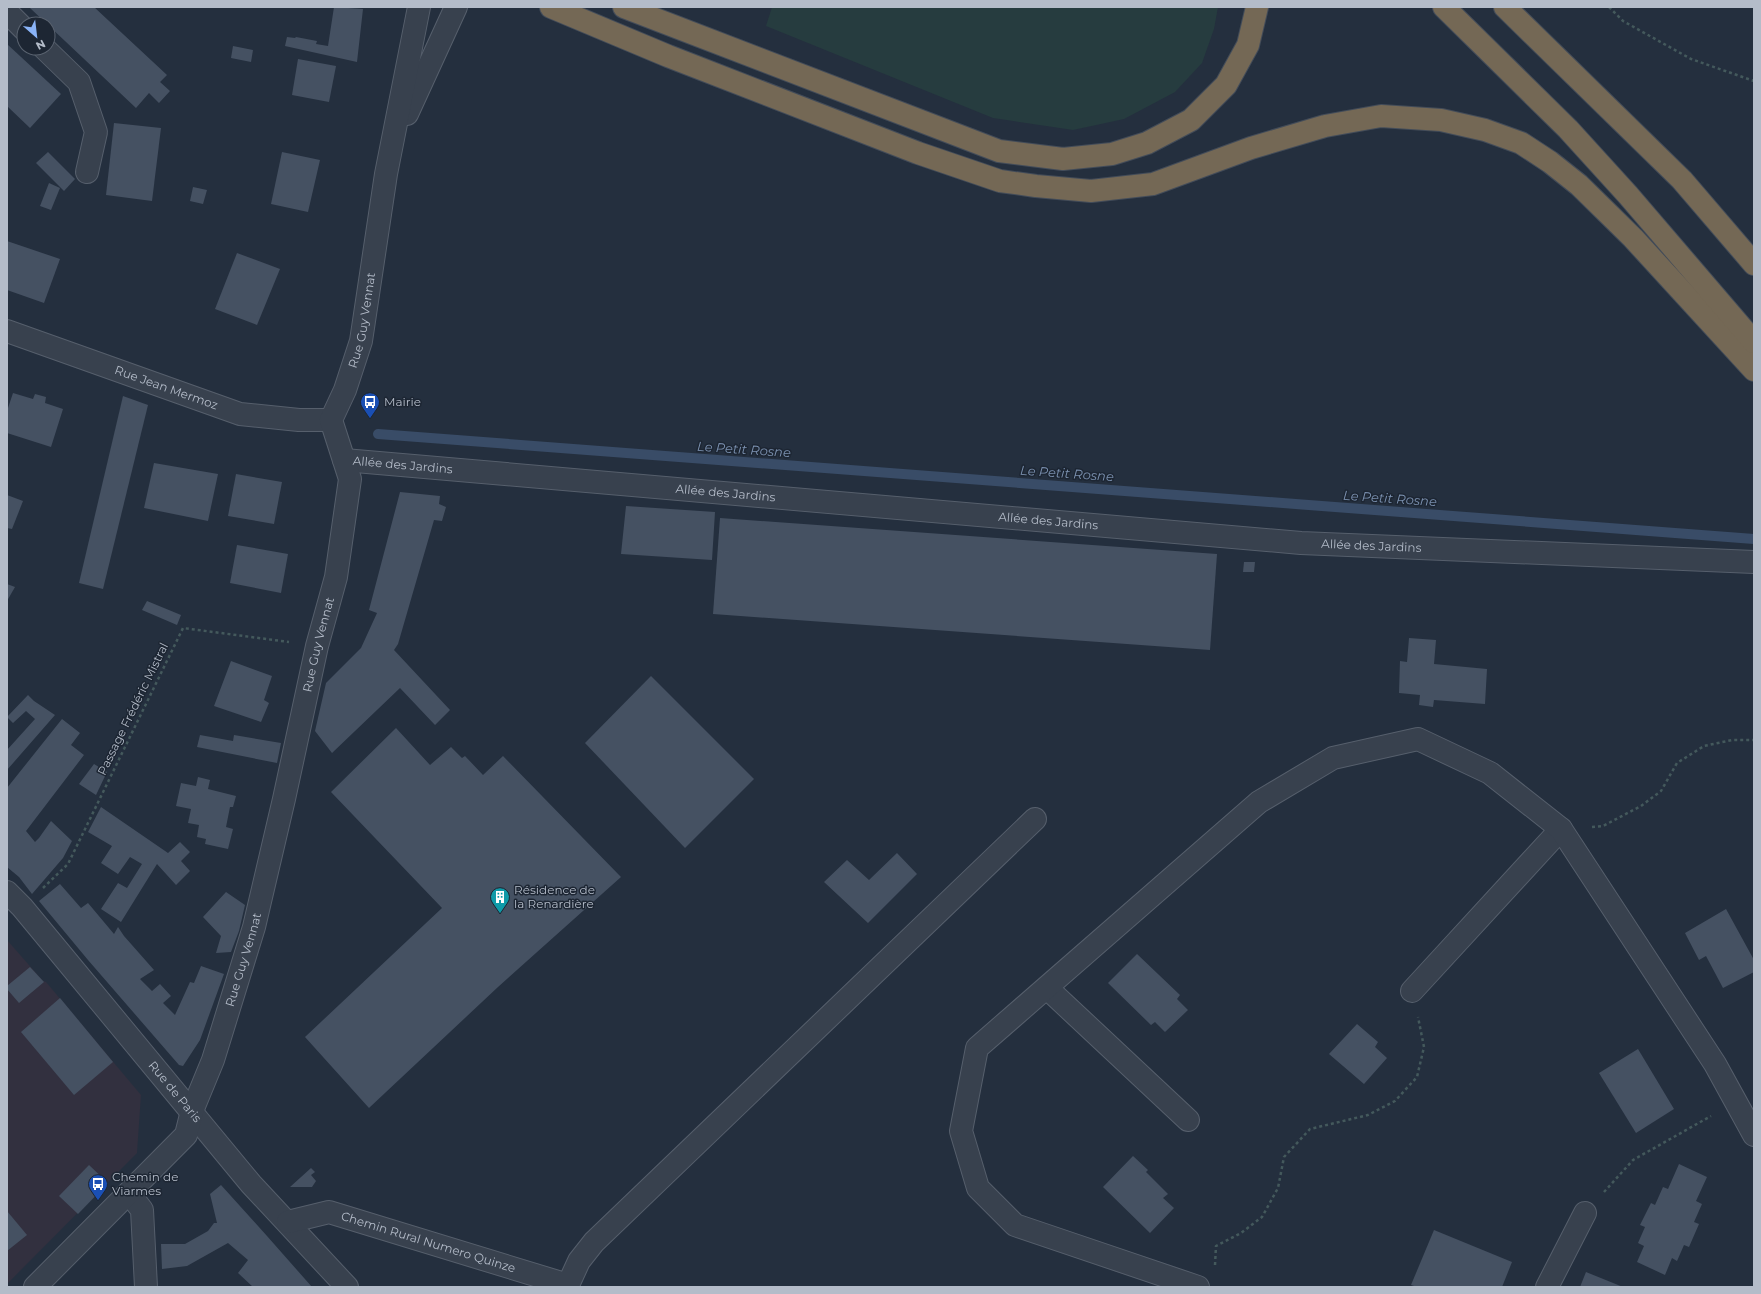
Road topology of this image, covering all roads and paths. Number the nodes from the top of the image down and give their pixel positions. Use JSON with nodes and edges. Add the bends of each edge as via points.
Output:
{"nodes":[{"id":1,"x":419,"y":7,"type":"edge"},
{"id":2,"x":456,"y":7,"type":"edge"},
{"id":3,"x":551,"y":7,"type":"edge"},
{"id":4,"x":624,"y":7,"type":"edge"},
{"id":5,"x":1257,"y":7,"type":"edge"},
{"id":6,"x":1444,"y":7,"type":"edge"},
{"id":7,"x":1505,"y":7,"type":"edge"},
{"id":8,"x":1609,"y":7,"type":"edge"},
{"id":9,"x":7,"y":12,"type":"edge"},
{"id":10,"x":16,"y":21,"type":"edge"},
{"id":11,"x":52,"y":56,"type":"edge"},
{"id":12,"x":1754,"y":82,"type":"edge"},
{"id":13,"x":88,"y":172,"type":"dead end"},
{"id":14,"x":386,"y":174,"type":"junction"},
{"id":15,"x":1754,"y":264,"type":"edge"},
{"id":16,"x":7,"y":331,"type":"edge"},
{"id":17,"x":1754,"y":342,"type":"edge"},
{"id":18,"x":1754,"y":370,"type":"edge"},
{"id":19,"x":331,"y":420,"type":"junction"},
{"id":20,"x":344,"y":460,"type":"junction"},
{"id":21,"x":1754,"y":562,"type":"edge"},
{"id":22,"x":317,"y":646,"type":"junction"},
{"id":23,"x":1754,"y":740,"type":"edge"},
{"id":24,"x":1035,"y":819,"type":"dead end"},
{"id":25,"x":1561,"y":829,"type":"junction"},
{"id":26,"x":7,"y":892,"type":"edge"},
{"id":27,"x":22,"y":907,"type":"junction"},
{"id":28,"x":1047,"y":988,"type":"junction"},
{"id":29,"x":1412,"y":991,"type":"joint"},
{"id":30,"x":1736,"y":1102,"type":"junction"},
{"id":31,"x":192,"y":1111,"type":"junction"},
{"id":32,"x":1188,"y":1120,"type":"dead end"},
{"id":33,"x":1754,"y":1135,"type":"edge"},
{"id":34,"x":129,"y":1193,"type":"junction"},
{"id":35,"x":1585,"y":1213,"type":"joint"},
{"id":36,"x":288,"y":1222,"type":"junction"},
{"id":37,"x":1215,"y":1266,"type":"dead end"},
{"id":38,"x":35,"y":1287,"type":"edge"},
{"id":39,"x":146,"y":1287,"type":"edge"},
{"id":40,"x":347,"y":1287,"type":"edge"},
{"id":41,"x":1198,"y":1287,"type":"edge"},
{"id":42,"x":1548,"y":1287,"type":"edge"}],
"edges":[{"from":1,"to":14,"type":"street"},
{"from":2,"to":14,"type":"street","via":[[408,111]]},
{"from":3,"to":18,"type":"highway","via":[[918,154],[1000,181],[1036,186],[1091,191],[1153,184],[1251,148],[1325,126],[1382,116],[1441,120],[1484,130],[1521,143],[1579,185],[1633,238]]},
{"from":4,"to":5,"type":"highway","via":[[999,151],[1063,158],[1112,154],[1147,144],[1191,120],[1226,85],[1248,45]]},
{"from":6,"to":17,"type":"highway","via":[[1578,140]]},
{"from":7,"to":15,"type":"highway","via":[[1682,180]]},
{"from":8,"to":12,"type":"path","via":[[1623,21],[1691,59]]},
{"from":9,"to":10,"type":"street"},
{"from":11,"to":13,"type":"street","via":[[79,82],[96,132]]},
{"from":14,"to":19,"type":"street","name":"Rue Guy Vennat","via":[[361,341],[345,390]]},
{"from":16,"to":19,"type":"street","name":"Rue Jean Mermoz","via":[[240,414],[299,420]]},
{"from":19,"to":20,"type":"street","name":"Rue Guy Vennat"},
{"from":20,"to":21,"type":"street","name":"Allée des Jardins","via":[[1301,543]]},
{"from":20,"to":22,"type":"street","name":"Rue Guy Vennat","via":[[350,479],[336,577]]},
{"from":22,"to":27,"type":"path","name":"Passage Frédéric Mistral","via":[[183,628],[68,864]]},
{"from":22,"to":31,"type":"street","name":"Rue Guy Vennat","via":[[254,927],[213,1060]]},
{"from":23,"to":25,"type":"path","via":[[1732,740],[1704,746],[1677,763],[1661,791],[1641,806],[1603,826]]},
{"from":24,"to":36,"type":"street","name":"Chemin Rural Numero Quinze","via":[[594,1242],[579,1261],[568,1285],[329,1212]]},
{"from":25,"to":28,"type":"street","via":[[1490,773],[1418,739],[1333,758],[1259,802]]},
{"from":25,"to":29,"type":"street"},
{"from":25,"to":30,"type":"street"},
{"from":26,"to":27,"type":"street","name":"Rue de Paris"},
{"from":27,"to":31,"type":"street","name":"Rue de Paris"},
{"from":28,"to":32,"type":"street"},
{"from":28,"to":41,"type":"street","via":[[977,1048],[961,1131],[978,1188],[1015,1225]]},
{"from":29,"to":37,"type":"path","via":[[1424,1047],[1417,1076],[1395,1102],[1368,1115],[1310,1129],[1284,1157],[1278,1188],[1262,1217],[1216,1246]]},
{"from":30,"to":33,"type":"street"},
{"from":30,"to":35,"type":"path","via":[[1633,1160]]},
{"from":31,"to":34,"type":"street","name":"Rue Guy Vennat","via":[[186,1135]]},
{"from":31,"to":36,"type":"street","name":"Rue de Paris","via":[[251,1184]]},
{"from":34,"to":38,"type":"street","name":"Rue Guy Vennat"},
{"from":34,"to":39,"type":"street","via":[[142,1210]]},
{"from":35,"to":42,"type":"street"},
{"from":36,"to":40,"type":"street","name":"Rue de Paris"}]}
